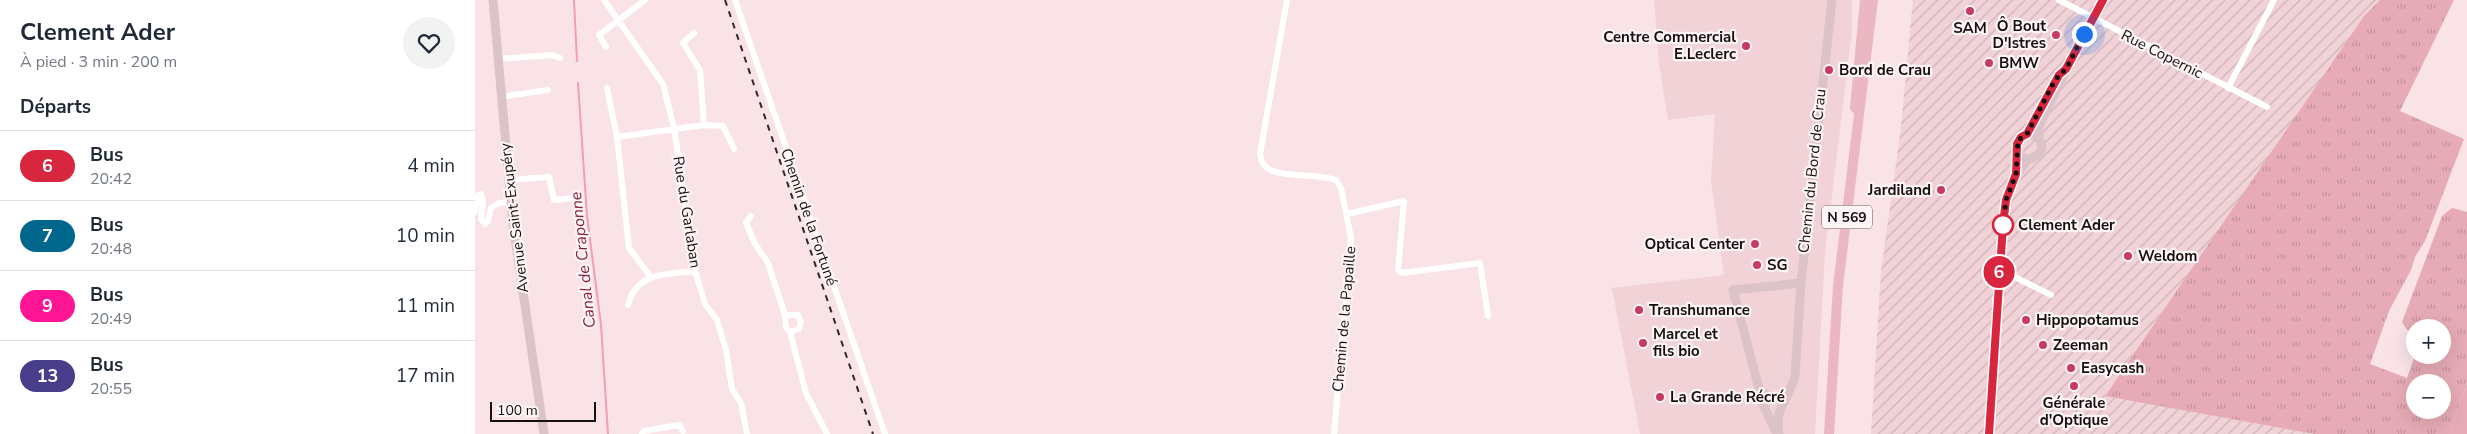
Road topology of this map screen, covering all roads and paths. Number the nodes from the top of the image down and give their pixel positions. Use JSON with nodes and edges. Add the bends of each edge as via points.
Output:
{"nodes":[{"id":1,"x":493,"y":0,"type":"edge"},
{"id":2,"x":604,"y":0,"type":"edge"},
{"id":3,"x":645,"y":0,"type":"edge"},
{"id":4,"x":735,"y":0,"type":"edge"},
{"id":5,"x":1287,"y":0,"type":"edge"},
{"id":6,"x":1832,"y":0,"type":"edge"},
{"id":7,"x":1865,"y":0,"type":"edge"},
{"id":8,"x":1873,"y":0,"type":"edge"},
{"id":9,"x":2059,"y":0,"type":"edge"},
{"id":10,"x":2103,"y":0,"type":"edge"},
{"id":11,"x":2274,"y":0,"type":"edge"},
{"id":12,"x":2093,"y":19,"type":"junction"},
{"id":13,"x":620,"y":21,"type":"junction"},
{"id":14,"x":694,"y":33,"type":"dead end"},
{"id":15,"x":606,"y":47,"type":"dead end"},
{"id":16,"x":559,"y":58,"type":"dead end"},
{"id":17,"x":498,"y":59,"type":"junction"},
{"id":18,"x":2066,"y":69,"type":"junction"},
{"id":19,"x":607,"y":88,"type":"dead end"},
{"id":20,"x":2228,"y":88,"type":"junction"},
{"id":21,"x":548,"y":90,"type":"dead end"},
{"id":22,"x":500,"y":97,"type":"junction"},
{"id":23,"x":2267,"y":107,"type":"dead end"},
{"id":24,"x":704,"y":125,"type":"junction"},
{"id":25,"x":674,"y":128,"type":"junction"},
{"id":26,"x":2027,"y":134,"type":"junction"},
{"id":27,"x":617,"y":137,"type":"junction"},
{"id":28,"x":2039,"y":138,"type":"junction"},
{"id":29,"x":1856,"y":140,"type":"junction"},
{"id":30,"x":734,"y":149,"type":"dead end"},
{"id":31,"x":2017,"y":151,"type":"junction"},
{"id":32,"x":2027,"y":159,"type":"junction"},
{"id":33,"x":2016,"y":174,"type":"junction"},
{"id":34,"x":508,"y":180,"type":"junction"},
{"id":35,"x":571,"y":198,"type":"dead end"},
{"id":36,"x":511,"y":202,"type":"junction"},
{"id":37,"x":475,"y":212,"type":"edge"},
{"id":38,"x":1347,"y":214,"type":"junction"},
{"id":39,"x":751,"y":216,"type":"dead end"},
{"id":40,"x":1999,"y":269,"type":"junction"},
{"id":41,"x":695,"y":271,"type":"junction"},
{"id":42,"x":650,"y":276,"type":"junction"},
{"id":43,"x":1801,"y":283,"type":"junction"},
{"id":44,"x":2051,"y":294,"type":"dead end"},
{"id":45,"x":628,"y":305,"type":"dead end"},
{"id":46,"x":785,"y":315,"type":"junction"},
{"id":47,"x":1488,"y":316,"type":"dead end"},
{"id":48,"x":790,"y":332,"type":"junction"},
{"id":49,"x":1760,"y":390,"type":"junction"},
{"id":50,"x":1787,"y":397,"type":"junction"},
{"id":51,"x":683,"y":431,"type":"dead end"},
{"id":52,"x":544,"y":434,"type":"edge"},
{"id":53,"x":642,"y":434,"type":"edge"},
{"id":54,"x":747,"y":434,"type":"edge"},
{"id":55,"x":827,"y":434,"type":"edge"},
{"id":56,"x":885,"y":434,"type":"edge"},
{"id":57,"x":1334,"y":434,"type":"edge"},
{"id":58,"x":1778,"y":434,"type":"edge"},
{"id":59,"x":1829,"y":434,"type":"edge"},
{"id":60,"x":1989,"y":434,"type":"edge"}],
"edges":[{"from":1,"to":17,"type":"street","name":"Avenue Saint-Exupéry"},
{"from":2,"to":13,"type":"street","name":"Rue du Garlaban"},
{"from":3,"to":13,"type":"street"},
{"from":4,"to":56,"type":"street","name":"Chemin de la Fortuné"},
{"from":5,"to":38,"type":"street","name":"Chemin de la Papaille","via":[[1260,154],[1262,163],[1276,171],[1323,175],[1336,180]]},
{"from":6,"to":43,"type":"street","name":"Chemin du Bord de Crau"},
{"from":7,"to":29,"type":"main road","number":"N 569","via":[[1855,95]]},
{"from":8,"to":29,"type":"main road","number":"N 569"},
{"from":9,"to":12,"type":"street","name":"Rue Copernic"},
{"from":10,"to":12,"type":"street"},
{"from":11,"to":20,"type":"street"},
{"from":12,"to":18,"type":"street"},
{"from":12,"to":20,"type":"street","name":"Rue Copernic"},
{"from":13,"to":15,"type":"street","via":[[599,35]]},
{"from":13,"to":25,"type":"street","name":"Rue du Garlaban","via":[[663,84]]},
{"from":14,"to":24,"type":"street","via":[[683,43],[700,70]]},
{"from":16,"to":17,"type":"street","via":[[552,55]]},
{"from":17,"to":22,"type":"street","name":"Avenue Saint-Exupéry"},
{"from":18,"to":26,"type":"street","via":[[2059,75]]},
{"from":18,"to":28,"type":"street","via":[[2065,77],[2039,126]]},
{"from":19,"to":27,"type":"street"},
{"from":20,"to":23,"type":"street","name":"Rue Copernic"},
{"from":21,"to":22,"type":"street"},
{"from":22,"to":34,"type":"street","name":"Avenue Saint-Exupéry"},
{"from":24,"to":25,"type":"street"},
{"from":24,"to":30,"type":"street","via":[[723,126]]},
{"from":25,"to":27,"type":"street"},
{"from":25,"to":41,"type":"street","name":"Rue du Garlaban"},
{"from":26,"to":28,"type":"street"},
{"from":26,"to":31,"type":"street","via":[[2018,140]]},
{"from":27,"to":42,"type":"street","via":[[629,248]]},
{"from":28,"to":32,"type":"street","via":[[2042,144],[2040,153]]},
{"from":29,"to":59,"type":"main road","number":"N 569","via":[[1838,286]]},
{"from":31,"to":32,"type":"street"},
{"from":31,"to":33,"type":"street"},
{"from":32,"to":33,"type":"street"},
{"from":33,"to":40,"type":"street","via":[[2006,200]]},
{"from":34,"to":35,"type":"street","via":[[549,177],[554,200]]},
{"from":34,"to":36,"type":"street","name":"Avenue Saint-Exupéry"},
{"from":36,"to":37,"type":"street","via":[[491,208],[485,224],[481,219],[481,194],[478,195]]},
{"from":36,"to":52,"type":"street","name":"Avenue Saint-Exupéry"},
{"from":38,"to":47,"type":"street","via":[[1404,201],[1398,270],[1403,273],[1480,263]]},
{"from":38,"to":57,"type":"street","name":"Chemin de la Papaille","via":[[1351,238]]},
{"from":39,"to":46,"type":"street","via":[[746,223],[768,264]]},
{"from":40,"to":44,"type":"street"},
{"from":40,"to":60,"type":"street"},
{"from":41,"to":42,"type":"street"},
{"from":41,"to":54,"type":"street","name":"Rue du Garlaban","via":[[705,304],[717,320],[726,350],[731,389],[741,403]]},
{"from":42,"to":45,"type":"street","via":[[631,294]]},
{"from":43,"to":49,"type":"street","name":"Chemin du Bord de Crau","via":[[1733,290]]},
{"from":43,"to":50,"type":"street","name":"Chemin du Bord de Crau","via":[[1795,376]]},
{"from":46,"to":48,"type":"street","via":[[786,328]]},
{"from":46,"to":48,"type":"street","via":[[798,315],[801,322],[799,329]]},
{"from":48,"to":55,"type":"street","via":[[806,393]]},
{"from":49,"to":50,"type":"street","via":[[1769,397]]},
{"from":49,"to":58,"type":"street","name":"Chemin du Bord de Crau","via":[[1763,404]]},
{"from":50,"to":58,"type":"street","name":"Chemin du Bord de Crau","via":[[1778,411]]},
{"from":51,"to":53,"type":"street","via":[[679,425]]}]}
